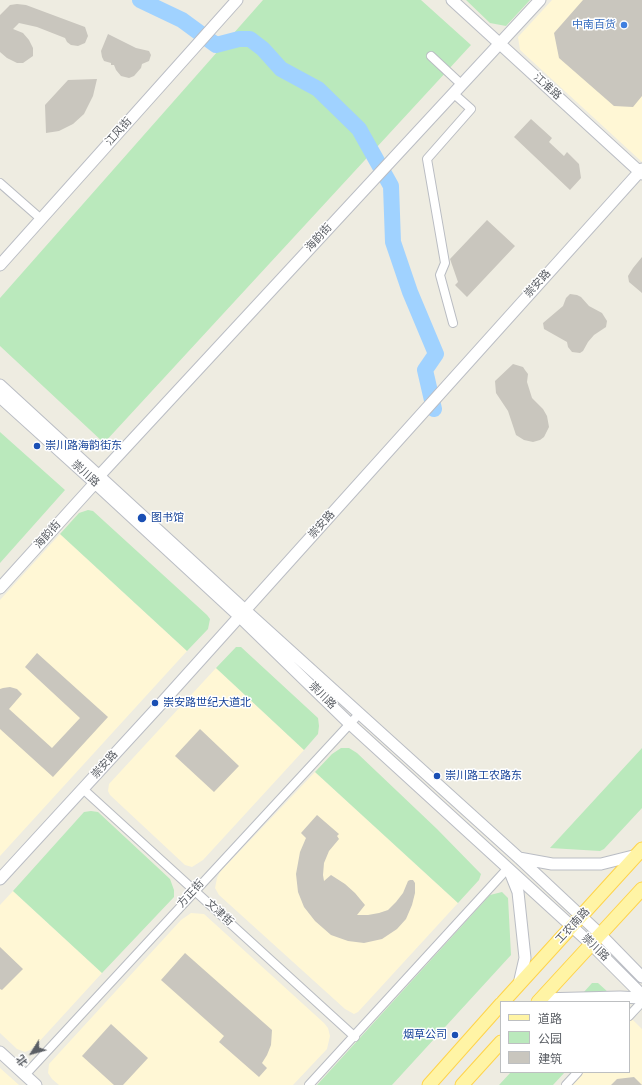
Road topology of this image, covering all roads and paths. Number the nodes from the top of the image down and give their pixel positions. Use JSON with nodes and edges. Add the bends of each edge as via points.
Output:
{"nodes":[{"id":1,"x":237,"y":0,"type":"edge"},
{"id":2,"x":452,"y":0,"type":"edge"},
{"id":3,"x":540,"y":0,"type":"edge"},
{"id":4,"x":500,"y":44,"type":"junction"},
{"id":5,"x":432,"y":56,"type":"dead end"},
{"id":6,"x":461,"y":84,"type":"junction"},
{"id":7,"x":453,"y":93,"type":"junction"},
{"id":8,"x":641,"y":172,"type":"edge"},
{"id":9,"x":0,"y":183,"type":"edge"},
{"id":10,"x":41,"y":219,"type":"junction"},
{"id":11,"x":0,"y":265,"type":"edge"},
{"id":12,"x":453,"y":322,"type":"dead end"},
{"id":13,"x":0,"y":385,"type":"edge"},
{"id":14,"x":0,"y":397,"type":"edge"},
{"id":15,"x":97,"y":480,"type":"junction"},
{"id":16,"x":0,"y":588,"type":"edge"},
{"id":17,"x":242,"y":613,"type":"junction"},
{"id":18,"x":359,"y":714,"type":"junction"},
{"id":19,"x":349,"y":723,"type":"junction"},
{"id":20,"x":83,"y":789,"type":"junction"},
{"id":21,"x":639,"y":852,"type":"edge"},
{"id":22,"x":519,"y":858,"type":"junction"},
{"id":23,"x":508,"y":868,"type":"junction"},
{"id":24,"x":0,"y":879,"type":"edge"},
{"id":25,"x":642,"y":889,"type":"edge"},
{"id":26,"x":194,"y":890,"type":"junction"},
{"id":27,"x":582,"y":917,"type":"junction"},
{"id":28,"x":572,"y":926,"type":"junction"},
{"id":29,"x":600,"y":934,"type":"junction"},
{"id":30,"x":591,"y":944,"type":"junction"},
{"id":31,"x":642,"y":977,"type":"edge"},
{"id":32,"x":519,"y":984,"type":"junction"},
{"id":33,"x":642,"y":997,"type":"edge"},
{"id":34,"x":504,"y":1001,"type":"edge"},
{"id":35,"x":539,"y":1001,"type":"edge"},
{"id":36,"x":642,"y":1002,"type":"edge"},
{"id":37,"x":500,"y":1005,"type":"edge"},
{"id":38,"x":630,"y":1015,"type":"edge"},
{"id":39,"x":355,"y":1037,"type":"junction"},
{"id":40,"x":500,"y":1043,"type":"edge"},
{"id":41,"x":0,"y":1052,"type":"edge"},
{"id":42,"x":577,"y":1073,"type":"edge"},
{"id":43,"x":24,"y":1075,"type":"junction"},
{"id":44,"x":36,"y":1085,"type":"edge"},
{"id":45,"x":309,"y":1085,"type":"edge"},
{"id":46,"x":429,"y":1085,"type":"edge"},
{"id":47,"x":462,"y":1085,"type":"edge"},
{"id":48,"x":566,"y":1085,"type":"edge"}],
"edges":[{"from":1,"to":10,"type":"street","name":"江风街"},
{"from":2,"to":4,"type":"street","name":"江淮路"},
{"from":3,"to":4,"type":"street","name":"海韵街"},
{"from":4,"to":6,"type":"street","name":"海韵街"},
{"from":4,"to":8,"type":"street","name":"江淮路"},
{"from":5,"to":6,"type":"street"},
{"from":6,"to":7,"type":"street","name":"海韵街"},
{"from":7,"to":12,"type":"street","via":[[471,109],[427,159],[445,263],[440,275]]},
{"from":7,"to":15,"type":"street","name":"海韵街"},
{"from":8,"to":17,"type":"street","name":"崇安路"},
{"from":9,"to":10,"type":"street"},
{"from":10,"to":11,"type":"street","name":"江风街"},
{"from":13,"to":15,"type":"street","name":"崇川路"},
{"from":14,"to":15,"type":"street","name":"崇川路"},
{"from":15,"to":16,"type":"street","name":"海韵街"},
{"from":15,"to":17,"type":"street","name":"崇川路"},
{"from":17,"to":18,"type":"street","name":"崇川路"},
{"from":17,"to":19,"type":"street","name":"崇川路"},
{"from":17,"to":20,"type":"street","name":"崇安路"},
{"from":18,"to":19,"type":"street","name":"方正街"},
{"from":18,"to":22,"type":"street","name":"崇川路"},
{"from":19,"to":23,"type":"street","name":"崇川路"},
{"from":19,"to":26,"type":"street","name":"方正街"},
{"from":20,"to":24,"type":"street","name":"崇安路"},
{"from":20,"to":26,"type":"street","name":"文津街"},
{"from":21,"to":22,"type":"street","via":[[601,864],[552,864]]},
{"from":21,"to":27,"type":"main road","name":"工农南路"},
{"from":22,"to":27,"type":"street","name":"崇川路"},
{"from":23,"to":28,"type":"street","name":"崇川路"},
{"from":23,"to":32,"type":"street","via":[[518,892],[525,958]]},
{"from":23,"to":39,"type":"street"},
{"from":25,"to":29,"type":"main road"},
{"from":26,"to":39,"type":"street","name":"文津街"},
{"from":26,"to":43,"type":"street","name":"方正街"},
{"from":27,"to":28,"type":"main road","name":"工农南路"},
{"from":27,"to":29,"type":"street","name":"崇川路"},
{"from":28,"to":30,"type":"street","name":"崇川路"},
{"from":28,"to":32,"type":"main road","name":"工农南路"},
{"from":29,"to":30,"type":"main road"},
{"from":29,"to":31,"type":"street","name":"崇川路"},
{"from":30,"to":33,"type":"street","name":"崇川路"},
{"from":30,"to":35,"type":"main road"},
{"from":32,"to":34,"type":"main road","name":"工农南路"},
{"from":33,"to":35,"type":"street"},
{"from":36,"to":38,"type":"street"},
{"from":37,"to":46,"type":"main road"},
{"from":39,"to":45,"type":"street"},
{"from":40,"to":47,"type":"main road"},
{"from":41,"to":43,"type":"street"},
{"from":42,"to":48,"type":"street"},
{"from":43,"to":44,"type":"street"}]}
